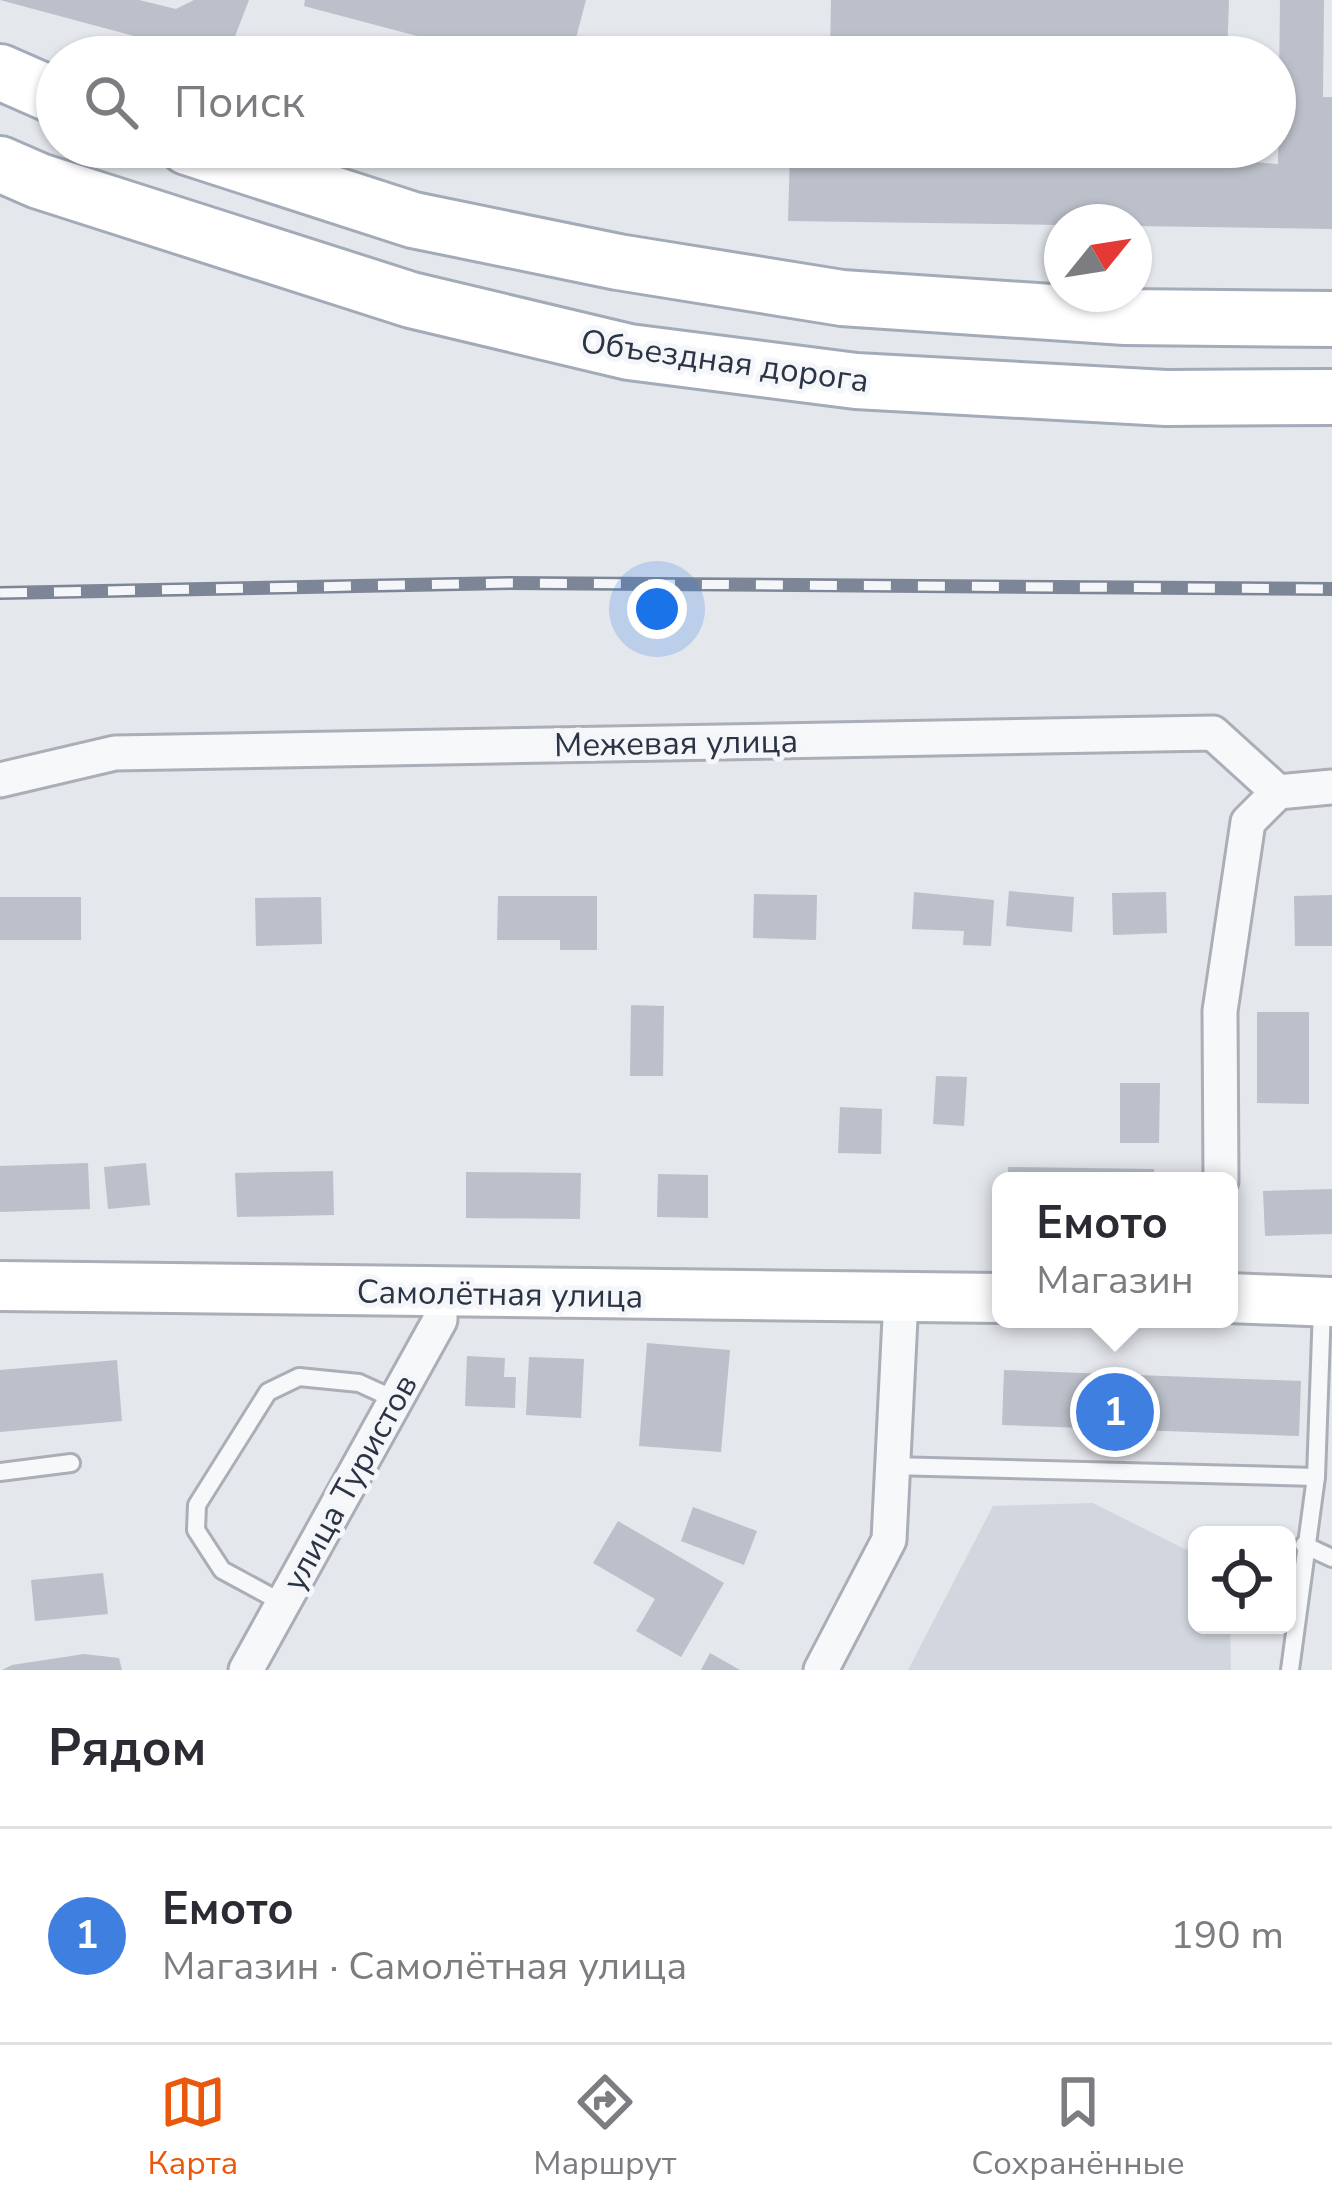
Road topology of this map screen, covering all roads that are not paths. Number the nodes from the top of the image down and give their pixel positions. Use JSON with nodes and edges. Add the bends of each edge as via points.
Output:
{"nodes":[{"id":1,"x":0,"y":72,"type":"edge"},
{"id":2,"x":36,"y":88,"type":"edge"},
{"id":3,"x":0,"y":164,"type":"edge"},
{"id":4,"x":253,"y":168,"type":"edge"},
{"id":5,"x":1332,"y":319,"type":"edge"},
{"id":6,"x":1332,"y":397,"type":"edge"},
{"id":7,"x":0,"y":780,"type":"edge"},
{"id":8,"x":1332,"y":787,"type":"edge"},
{"id":9,"x":1278,"y":792,"type":"junction"},
{"id":10,"x":1221,"y":1172,"type":"edge"},
{"id":11,"x":0,"y":1286,"type":"edge"},
{"id":12,"x":440,"y":1292,"type":"junction"},
{"id":13,"x":901,"y":1298,"type":"junction"},
{"id":14,"x":992,"y":1298,"type":"edge"},
{"id":15,"x":1238,"y":1300,"type":"edge"},
{"id":16,"x":1327,"y":1321,"type":"edge"},
{"id":17,"x":394,"y":1399,"type":"junction"},
{"id":18,"x":71,"y":1463,"type":"dead end"},
{"id":19,"x":891,"y":1466,"type":"junction"},
{"id":20,"x":0,"y":1472,"type":"edge"},
{"id":21,"x":1316,"y":1477,"type":"junction"},
{"id":22,"x":1304,"y":1545,"type":"junction"},
{"id":23,"x":1332,"y":1558,"type":"edge"},
{"id":24,"x":283,"y":1603,"type":"junction"},
{"id":25,"x":246,"y":1670,"type":"edge"},
{"id":26,"x":820,"y":1670,"type":"edge"},
{"id":27,"x":1290,"y":1670,"type":"edge"}],
"edges":[{"from":1,"to":2,"type":"main road"},
{"from":3,"to":6,"type":"main road","name":"Объездная дорога","via":[[411,300],[629,352],[856,381],[1166,398]]},
{"from":4,"to":5,"type":"main road","via":[[413,220],[842,298],[1125,317]]},
{"from":7,"to":9,"type":"street","name":"Межевая улица","via":[[115,753],[1213,733]]},
{"from":8,"to":9,"type":"street"},
{"from":9,"to":10,"type":"street","via":[[1248,822],[1223,988]]},
{"from":11,"to":12,"type":"main road","name":"Самолётная улица"},
{"from":12,"to":13,"type":"main road","name":"Самолётная улица"},
{"from":12,"to":17,"type":"street","name":"улица Туристов","via":[[440,1319]]},
{"from":13,"to":14,"type":"main road","name":"Самолётная улица"},
{"from":13,"to":19,"type":"street"},
{"from":15,"to":16,"type":"main road"},
{"from":16,"to":21,"type":"lane"},
{"from":17,"to":24,"type":"street","name":"улица Туристов"},
{"from":17,"to":24,"type":"lane","via":[[359,1382],[299,1377],[268,1392],[196,1505],[196,1530],[222,1570]]},
{"from":18,"to":20,"type":"lane"},
{"from":19,"to":21,"type":"lane"},
{"from":19,"to":26,"type":"street","via":[[889,1540]]},
{"from":21,"to":22,"type":"lane"},
{"from":22,"to":23,"type":"lane"},
{"from":22,"to":27,"type":"lane"},
{"from":24,"to":25,"type":"street","name":"улица Туристов"}]}
